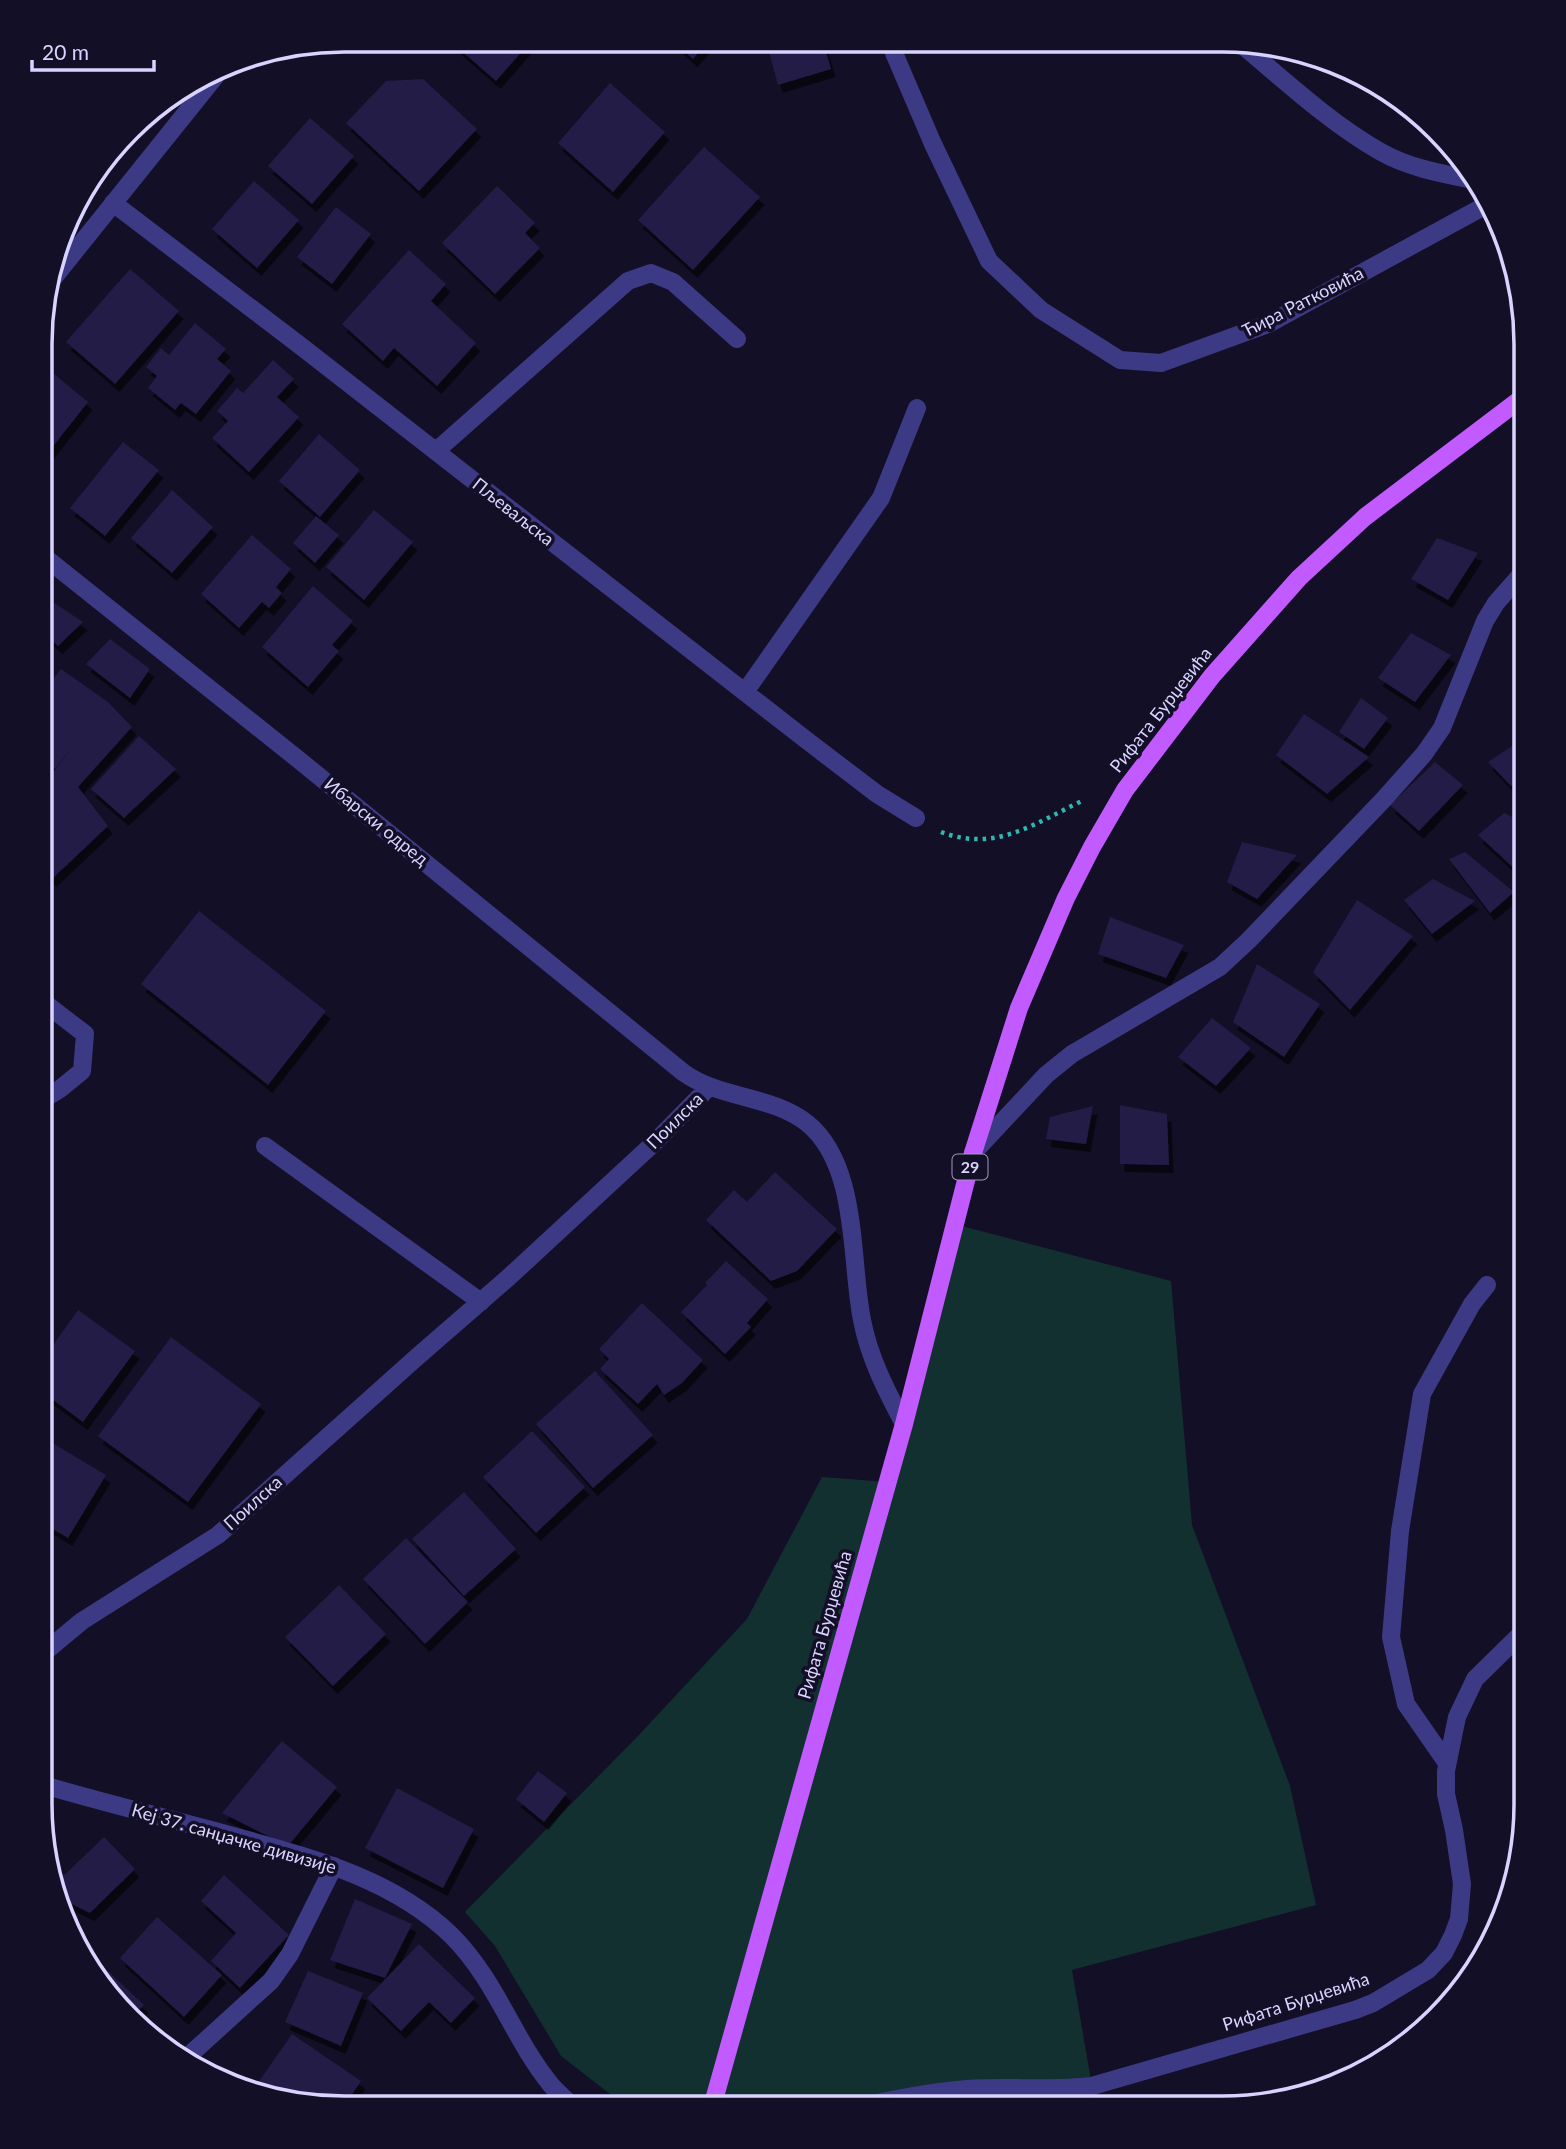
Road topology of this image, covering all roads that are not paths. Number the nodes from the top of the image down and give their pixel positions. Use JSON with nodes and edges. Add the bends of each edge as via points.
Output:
{"nodes":[{"id":1,"x":894,"y":52,"type":"dead end"},
{"id":2,"x":1253,"y":54,"type":"edge"},
{"id":3,"x":206,"y":88,"type":"edge"},
{"id":4,"x":1461,"y":178,"type":"edge"},
{"id":5,"x":113,"y":203,"type":"junction"},
{"id":6,"x":1479,"y":209,"type":"edge"},
{"id":7,"x":63,"y":266,"type":"edge"},
{"id":8,"x":737,"y":339,"type":"dead end"},
{"id":9,"x":1514,"y":404,"type":"edge"},
{"id":10,"x":917,"y":408,"type":"dead end"},
{"id":11,"x":436,"y":452,"type":"junction"},
{"id":12,"x":52,"y":562,"type":"edge"},
{"id":13,"x":1514,"y":583,"type":"edge"},
{"id":14,"x":746,"y":692,"type":"junction"},
{"id":15,"x":916,"y":818,"type":"road end"},
{"id":16,"x":52,"y":1009,"type":"edge"},
{"id":17,"x":709,"y":1087,"type":"junction"},
{"id":18,"x":52,"y":1094,"type":"edge"},
{"id":19,"x":265,"y":1146,"type":"dead end"},
{"id":20,"x":973,"y":1153,"type":"junction"},
{"id":21,"x":1486,"y":1285,"type":"dead end"},
{"id":22,"x":481,"y":1302,"type":"junction"},
{"id":23,"x":904,"y":1423,"type":"junction"},
{"id":24,"x":1514,"y":1641,"type":"edge"},
{"id":25,"x":52,"y":1646,"type":"edge"},
{"id":26,"x":1447,"y":1763,"type":"junction"},
{"id":27,"x":52,"y":1787,"type":"edge"},
{"id":28,"x":334,"y":1866,"type":"junction"},
{"id":29,"x":192,"y":2053,"type":"edge"},
{"id":30,"x":563,"y":2096,"type":"edge"},
{"id":31,"x":715,"y":2096,"type":"edge"},
{"id":32,"x":915,"y":2096,"type":"edge"}],
"edges":[{"from":1,"to":6,"type":"street","name":"Ћира Ратковића","via":[[989,261],[1041,310],[1121,360],[1161,363],[1268,324]]},
{"from":2,"to":4,"type":"street","via":[[1319,110],[1383,153],[1434,173]]},
{"from":3,"to":5,"type":"street"},
{"from":5,"to":7,"type":"street"},
{"from":5,"to":11,"type":"street","name":"Пљеваљска"},
{"from":8,"to":11,"type":"street","via":[[673,282],[651,273],[628,281]]},
{"from":9,"to":20,"type":"main road","name":"Рифата Бурџевића","number":"29","via":[[1365,516],[1299,578],[1212,676],[1125,790],[1041,953],[1004,1050]]},
{"from":10,"to":14,"type":"street","via":[[881,498]]},
{"from":11,"to":14,"type":"street","name":"Пљеваљска"},
{"from":12,"to":17,"type":"street","name":"Ибарски одред","via":[[674,1065]]},
{"from":13,"to":20,"type":"street","name":"Рифата Бурџевића","via":[[1485,621],[1442,728],[1366,817],[1220,967],[1072,1054],[1046,1075]]},
{"from":14,"to":15,"type":"street","name":"Пљеваљска","via":[[877,794]]},
{"from":16,"to":18,"type":"street","via":[[85,1034],[82,1071]]},
{"from":17,"to":22,"type":"street","name":"Поилска"},
{"from":17,"to":23,"type":"street","name":"Поилска","via":[[784,1110],[808,1124],[827,1146],[842,1179],[866,1339]]},
{"from":19,"to":22,"type":"street"},
{"from":20,"to":23,"type":"main road","name":"Рифата Бурџевића","number":"29"},
{"from":21,"to":26,"type":"street","via":[[1422,1394],[1400,1531],[1392,1624],[1406,1704]]},
{"from":22,"to":25,"type":"street","name":"Поилска","via":[[218,1535],[82,1621]]},
{"from":23,"to":31,"type":"main road","name":"Рифата Бурџевића","number":"29"},
{"from":24,"to":26,"type":"street","name":"Рифата Бурџевића","via":[[1475,1679],[1457,1717]]},
{"from":26,"to":32,"type":"street","name":"Рифата Бурџевића","via":[[1446,1794],[1462,1884],[1459,1919],[1444,1953],[1428,1970],[1373,2003],[1092,2086],[969,2089]]},
{"from":27,"to":28,"type":"street","name":"Кеј 37. санџачке дивизије"},
{"from":28,"to":29,"type":"street","via":[[290,1954],[271,1981]]},
{"from":28,"to":30,"type":"street","name":"Кеј 37. санџачке дивизије","via":[[396,1894],[451,1935],[490,1982],[546,2078]]}]}
